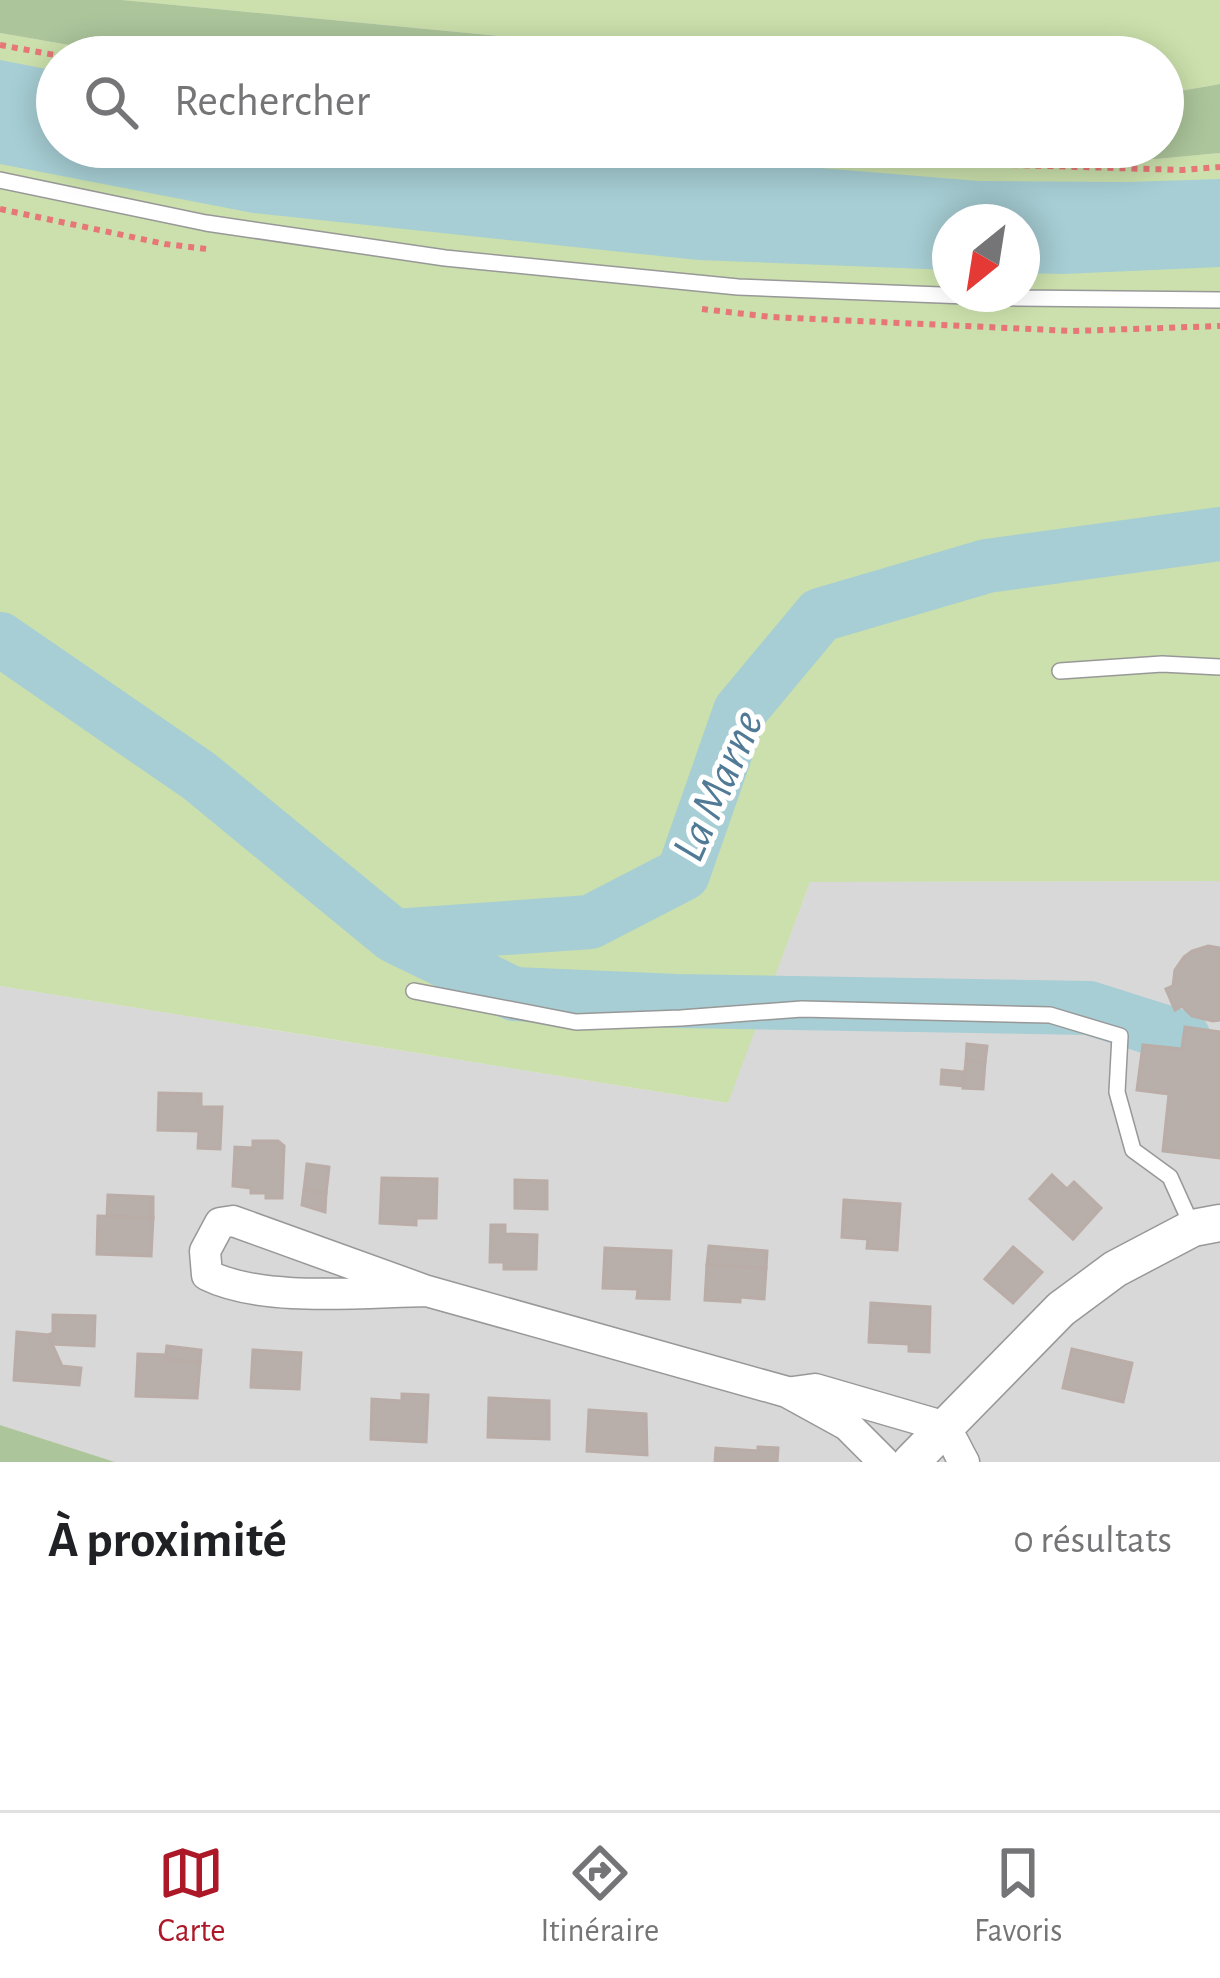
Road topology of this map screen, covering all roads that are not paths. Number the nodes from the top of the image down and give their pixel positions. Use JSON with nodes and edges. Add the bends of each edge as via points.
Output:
{"nodes":[{"id":1,"x":0,"y":180,"type":"edge"},
{"id":2,"x":1220,"y":300,"type":"edge"},
{"id":3,"x":1220,"y":667,"type":"edge"},
{"id":4,"x":1060,"y":671,"type":"dead end"},
{"id":5,"x":414,"y":992,"type":"dead end"},
{"id":6,"x":1207,"y":1225,"type":"edge"},
{"id":7,"x":427,"y":1291,"type":"junction"},
{"id":8,"x":787,"y":1392,"type":"junction"},
{"id":9,"x":944,"y":1429,"type":"junction"},
{"id":10,"x":884,"y":1462,"type":"edge"},
{"id":11,"x":911,"y":1462,"type":"edge"},
{"id":12,"x":964,"y":1462,"type":"edge"}],
"edges":[{"from":1,"to":2,"type":"lane","via":[[206,223],[423,255],[738,287]]},
{"from":3,"to":4,"type":"lane"},
{"from":5,"to":6,"type":"lane","via":[[575,1022],[802,1009],[1051,1015],[1120,1036],[1117,1092],[1133,1150],[1170,1177]]},
{"from":6,"to":9,"type":"street","via":[[1115,1269],[1061,1309]]},
{"from":7,"to":7,"type":"street","via":[[233,1220],[220,1223],[205,1251],[207,1275],[228,1286]]},
{"from":7,"to":8,"type":"street"},
{"from":8,"to":9,"type":"street","via":[[815,1389]]},
{"from":8,"to":10,"type":"street","via":[[847,1425]]},
{"from":9,"to":11,"type":"street"},
{"from":9,"to":12,"type":"street"}]}
